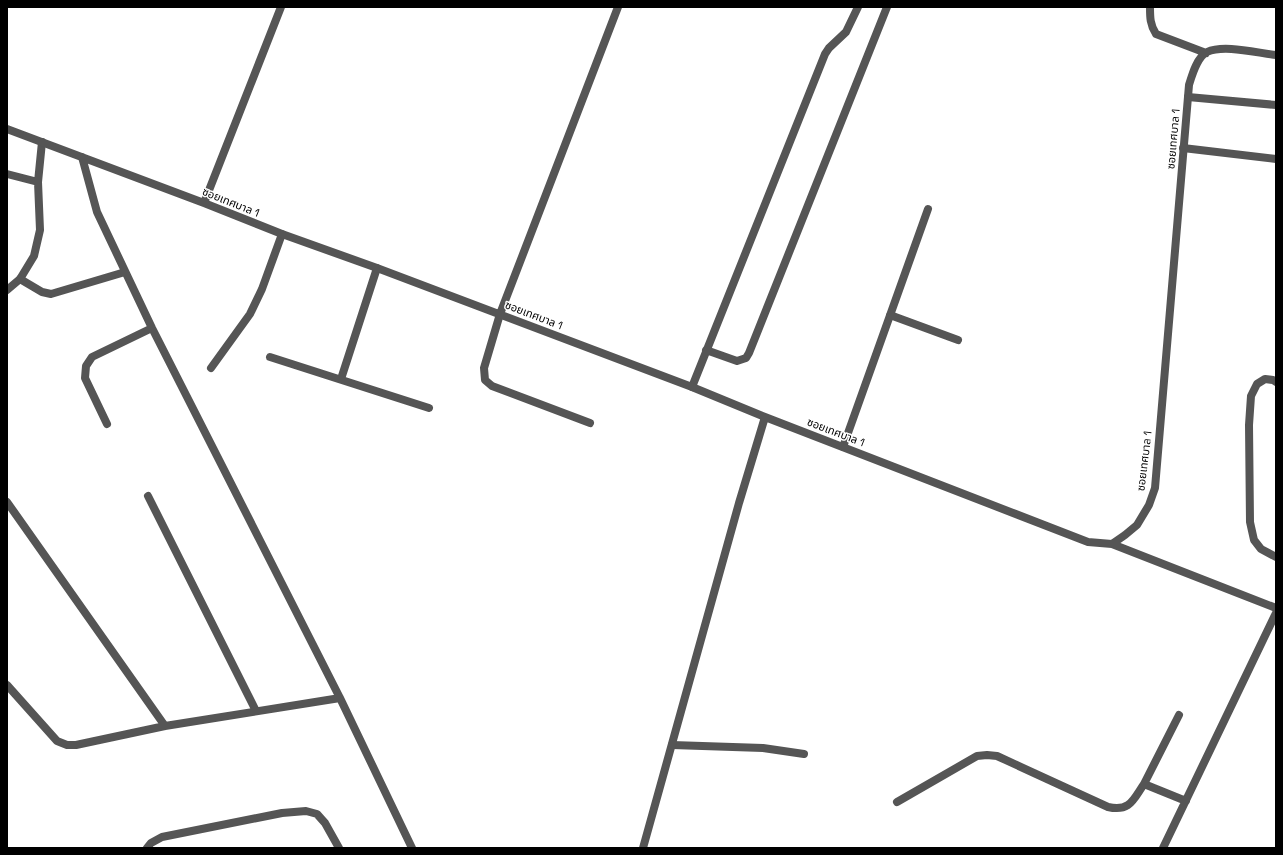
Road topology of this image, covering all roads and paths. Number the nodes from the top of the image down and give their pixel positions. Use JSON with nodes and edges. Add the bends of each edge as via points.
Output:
{"nodes":[{"id":1,"x":281,"y":7,"type":"edge"},
{"id":2,"x":618,"y":7,"type":"edge"},
{"id":3,"x":858,"y":7,"type":"edge"},
{"id":4,"x":888,"y":7,"type":"edge"},
{"id":5,"x":1150,"y":7,"type":"edge"},
{"id":6,"x":1206,"y":53,"type":"junction"},
{"id":7,"x":1276,"y":55,"type":"edge"},
{"id":8,"x":1188,"y":97,"type":"junction"},
{"id":9,"x":1276,"y":105,"type":"edge"},
{"id":10,"x":7,"y":129,"type":"edge"},
{"id":11,"x":42,"y":142,"type":"junction"},
{"id":12,"x":1183,"y":148,"type":"junction"},
{"id":13,"x":82,"y":158,"type":"junction"},
{"id":14,"x":1276,"y":159,"type":"edge"},
{"id":15,"x":7,"y":174,"type":"edge"},
{"id":16,"x":38,"y":182,"type":"junction"},
{"id":17,"x":204,"y":203,"type":"junction"},
{"id":18,"x":928,"y":209,"type":"dead end"},
{"id":19,"x":282,"y":234,"type":"junction"},
{"id":20,"x":377,"y":268,"type":"junction"},
{"id":21,"x":125,"y":272,"type":"junction"},
{"id":22,"x":20,"y":279,"type":"junction"},
{"id":23,"x":7,"y":290,"type":"edge"},
{"id":24,"x":500,"y":314,"type":"junction"},
{"id":25,"x":890,"y":315,"type":"junction"},
{"id":26,"x":152,"y":328,"type":"junction"},
{"id":27,"x":958,"y":340,"type":"dead end"},
{"id":28,"x":706,"y":350,"type":"junction"},
{"id":29,"x":270,"y":357,"type":"dead end"},
{"id":30,"x":211,"y":368,"type":"dead end"},
{"id":31,"x":341,"y":379,"type":"junction"},
{"id":32,"x":1276,"y":382,"type":"edge"},
{"id":33,"x":692,"y":387,"type":"junction"},
{"id":34,"x":429,"y":408,"type":"dead end"},
{"id":35,"x":765,"y":417,"type":"junction"},
{"id":36,"x":590,"y":423,"type":"dead end"},
{"id":37,"x":107,"y":424,"type":"dead end"},
{"id":38,"x":843,"y":447,"type":"junction"},
{"id":39,"x":148,"y":496,"type":"dead end"},
{"id":40,"x":7,"y":502,"type":"edge"},
{"id":41,"x":1112,"y":544,"type":"junction"},
{"id":42,"x":1276,"y":557,"type":"edge"},
{"id":43,"x":1276,"y":608,"type":"edge"},
{"id":44,"x":1276,"y":613,"type":"edge"},
{"id":45,"x":7,"y":685,"type":"edge"},
{"id":46,"x":340,"y":698,"type":"junction"},
{"id":47,"x":256,"y":711,"type":"junction"},
{"id":48,"x":1179,"y":715,"type":"dead end"},
{"id":49,"x":165,"y":726,"type":"junction"},
{"id":50,"x":672,"y":745,"type":"junction"},
{"id":51,"x":804,"y":754,"type":"dead end"},
{"id":52,"x":1144,"y":784,"type":"junction"},
{"id":53,"x":1186,"y":801,"type":"junction"},
{"id":54,"x":896,"y":802,"type":"dead end"},
{"id":55,"x":147,"y":848,"type":"edge"},
{"id":56,"x":339,"y":848,"type":"edge"},
{"id":57,"x":412,"y":848,"type":"edge"},
{"id":58,"x":643,"y":848,"type":"edge"},
{"id":59,"x":1163,"y":848,"type":"edge"}],
"edges":[{"from":1,"to":17,"type":"street"},
{"from":2,"to":24,"type":"street"},
{"from":3,"to":28,"type":"street","via":[[846,32],[824,54]]},
{"from":4,"to":28,"type":"street","via":[[749,353],[746,358],[737,361]]},
{"from":5,"to":6,"type":"street","via":[[1150,20],[1156,34]]},
{"from":6,"to":7,"type":"street","via":[[1227,49]]},
{"from":6,"to":8,"type":"street","name":"ซอยเทศบาล 1","via":[[1194,67],[1188,85]]},
{"from":8,"to":9,"type":"street"},
{"from":8,"to":12,"type":"street","name":"ซอยเทศบาล 1"},
{"from":10,"to":11,"type":"street","name":"ซอยเทศบาล 1"},
{"from":11,"to":13,"type":"street","name":"ซอยเทศบาล 1"},
{"from":11,"to":16,"type":"street"},
{"from":12,"to":14,"type":"street"},
{"from":12,"to":41,"type":"street","name":"ซอยเทศบาล 1","via":[[1154,488],[1149,505],[1137,525]]},
{"from":13,"to":17,"type":"street","name":"ซอยเทศบาล 1"},
{"from":13,"to":21,"type":"street","via":[[97,212]]},
{"from":15,"to":16,"type":"street"},
{"from":16,"to":22,"type":"street","via":[[40,230],[34,256]]},
{"from":17,"to":19,"type":"street","name":"ซอยเทศบาล 1"},
{"from":18,"to":25,"type":"street"},
{"from":19,"to":20,"type":"street","name":"ซอยเทศบาล 1"},
{"from":19,"to":30,"type":"street","via":[[250,314]]},
{"from":20,"to":24,"type":"street","name":"ซอยเทศบาล 1"},
{"from":20,"to":31,"type":"street"},
{"from":21,"to":22,"type":"street","via":[[51,294],[42,292]]},
{"from":21,"to":26,"type":"street"},
{"from":22,"to":23,"type":"street"},
{"from":24,"to":33,"type":"street","name":"ซอยเทศบาล 1"},
{"from":24,"to":36,"type":"street","via":[[484,368],[485,380],[492,386]]},
{"from":25,"to":27,"type":"street"},
{"from":25,"to":38,"type":"street"},
{"from":26,"to":37,"type":"street","via":[[92,357],[86,366],[86,378]]},
{"from":26,"to":46,"type":"street"},
{"from":28,"to":33,"type":"street"},
{"from":29,"to":31,"type":"street"},
{"from":31,"to":34,"type":"street"},
{"from":32,"to":42,"type":"street","via":[[1264,379],[1257,384],[1251,396],[1249,433],[1250,522],[1254,540],[1261,549]]},
{"from":33,"to":35,"type":"street","name":"ซอยเทศบาล 1"},
{"from":35,"to":38,"type":"street","name":"ซอยเทศบาล 1"},
{"from":35,"to":50,"type":"street"},
{"from":38,"to":41,"type":"street","name":"ซอยเทศบาล 1","via":[[1088,542]]},
{"from":39,"to":47,"type":"street"},
{"from":40,"to":49,"type":"street"},
{"from":41,"to":43,"type":"street"},
{"from":44,"to":53,"type":"street"},
{"from":45,"to":49,"type":"street","via":[[57,741],[67,745]]},
{"from":46,"to":47,"type":"street"},
{"from":46,"to":57,"type":"street"},
{"from":47,"to":49,"type":"street"},
{"from":48,"to":52,"type":"street"},
{"from":50,"to":51,"type":"street","via":[[763,748]]},
{"from":50,"to":58,"type":"street"},
{"from":52,"to":53,"type":"street"},
{"from":52,"to":54,"type":"street","via":[[1129,805],[1118,809],[1108,807],[997,756],[987,755],[977,756]]},
{"from":53,"to":59,"type":"street"},
{"from":55,"to":56,"type":"street","via":[[162,837],[282,813],[306,811],[317,814],[326,824]]}]}
